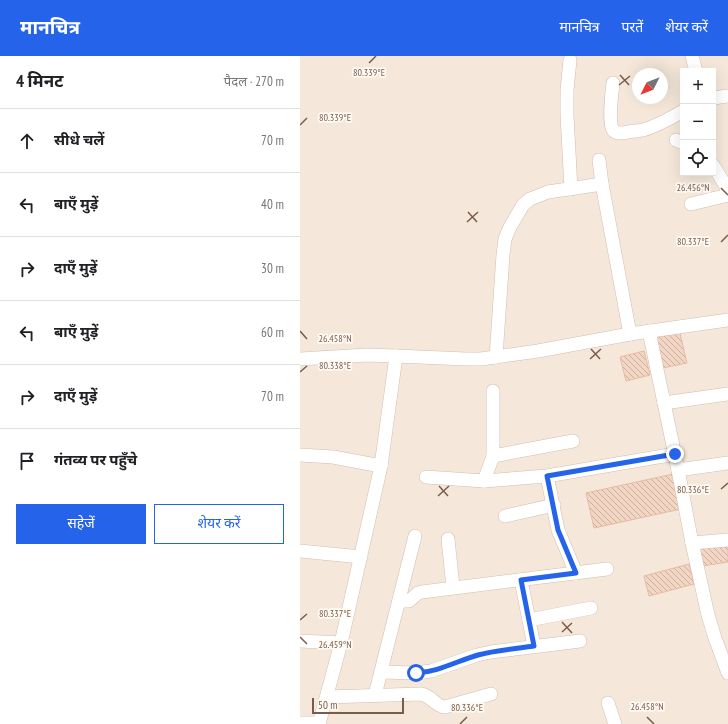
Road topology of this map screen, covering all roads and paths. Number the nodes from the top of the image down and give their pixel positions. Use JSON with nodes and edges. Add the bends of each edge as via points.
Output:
{"nodes":[{"id":1,"x":692,"y":56,"type":"edge"},
{"id":2,"x":570,"y":60,"type":"dead end"},
{"id":3,"x":695,"y":68,"type":"edge"},
{"id":4,"x":613,"y":83,"type":"dead end"},
{"id":5,"x":728,"y":96,"type":"edge"},
{"id":6,"x":716,"y":98,"type":"edge"},
{"id":7,"x":680,"y":113,"type":"edge"},
{"id":8,"x":599,"y":160,"type":"dead end"},
{"id":9,"x":716,"y":171,"type":"edge"},
{"id":10,"x":602,"y":184,"type":"junction"},
{"id":11,"x":571,"y":189,"type":"junction"},
{"id":12,"x":728,"y":190,"type":"edge"},
{"id":13,"x":728,"y":195,"type":"edge"},
{"id":14,"x":691,"y":204,"type":"dead end"},
{"id":15,"x":728,"y":320,"type":"edge"},
{"id":16,"x":649,"y":331,"type":"junction"},
{"id":17,"x":630,"y":334,"type":"junction"},
{"id":18,"x":396,"y":356,"type":"junction"},
{"id":19,"x":496,"y":357,"type":"junction"},
{"id":20,"x":300,"y":359,"type":"edge"},
{"id":21,"x":493,"y":392,"type":"dead end"},
{"id":22,"x":728,"y":394,"type":"edge"},
{"id":23,"x":664,"y":403,"type":"junction"},
{"id":24,"x":573,"y":441,"type":"dead end"},
{"id":25,"x":675,"y":454,"type":"junction"},
{"id":26,"x":300,"y":455,"type":"edge"},
{"id":27,"x":493,"y":456,"type":"junction"},
{"id":28,"x":728,"y":463,"type":"edge"},
{"id":29,"x":381,"y":466,"type":"junction"},
{"id":30,"x":678,"y":470,"type":"junction"},
{"id":31,"x":547,"y":476,"type":"junction"},
{"id":32,"x":426,"y":477,"type":"dead end"},
{"id":33,"x":484,"y":481,"type":"junction"},
{"id":34,"x":554,"y":506,"type":"junction"},
{"id":35,"x":505,"y":516,"type":"dead end"},
{"id":36,"x":415,"y":536,"type":"dead end"},
{"id":37,"x":448,"y":539,"type":"dead end"},
{"id":38,"x":728,"y":540,"type":"edge"},
{"id":39,"x":692,"y":543,"type":"junction"},
{"id":40,"x":300,"y":551,"type":"edge"},
{"id":41,"x":361,"y":557,"type":"junction"},
{"id":42,"x":607,"y":569,"type":"dead end"},
{"id":43,"x":576,"y":573,"type":"junction"},
{"id":44,"x":521,"y":580,"type":"junction"},
{"id":45,"x":454,"y":587,"type":"junction"},
{"id":46,"x":399,"y":601,"type":"junction"},
{"id":47,"x":591,"y":608,"type":"dead end"},
{"id":48,"x":529,"y":620,"type":"junction"},
{"id":49,"x":300,"y":641,"type":"edge"},
{"id":50,"x":580,"y":641,"type":"dead end"},
{"id":51,"x":342,"y":643,"type":"junction"},
{"id":52,"x":534,"y":646,"type":"junction"},
{"id":53,"x":382,"y":672,"type":"junction"},
{"id":54,"x":728,"y":673,"type":"edge"},
{"id":55,"x":491,"y":694,"type":"dead end"},
{"id":56,"x":376,"y":696,"type":"junction"},
{"id":57,"x":327,"y":697,"type":"junction"},
{"id":58,"x":608,"y":703,"type":"dead end"},
{"id":59,"x":300,"y":723,"type":"edge"},
{"id":60,"x":319,"y":724,"type":"edge"},
{"id":61,"x":615,"y":724,"type":"edge"}],
"edges":[{"from":1,"to":3,"type":"street"},
{"from":2,"to":11,"type":"street","via":[[567,115]]},
{"from":4,"to":7,"type":"street","via":[[611,119],[612,126],[617,132],[643,130]]},
{"from":5,"to":6,"type":"street"},
{"from":8,"to":10,"type":"street"},
{"from":9,"to":12,"type":"street"},
{"from":10,"to":11,"type":"street"},
{"from":10,"to":17,"type":"street"},
{"from":11,"to":19,"type":"street","via":[[548,192],[530,199],[523,205],[510,227],[503,255]]},
{"from":13,"to":14,"type":"street"},
{"from":15,"to":16,"type":"street"},
{"from":16,"to":17,"type":"street"},
{"from":16,"to":23,"type":"street"},
{"from":17,"to":19,"type":"street"},
{"from":18,"to":19,"type":"street","via":[[466,360]]},
{"from":18,"to":20,"type":"street"},
{"from":18,"to":29,"type":"street"},
{"from":21,"to":27,"type":"street"},
{"from":22,"to":23,"type":"street"},
{"from":23,"to":25,"type":"street"},
{"from":24,"to":27,"type":"street"},
{"from":25,"to":30,"type":"street"},
{"from":25,"to":31,"type":"street"},
{"from":26,"to":29,"type":"street"},
{"from":27,"to":33,"type":"street"},
{"from":28,"to":30,"type":"street"},
{"from":29,"to":41,"type":"street"},
{"from":30,"to":39,"type":"street"},
{"from":31,"to":33,"type":"street"},
{"from":31,"to":34,"type":"street"},
{"from":32,"to":33,"type":"street"},
{"from":34,"to":35,"type":"street"},
{"from":34,"to":43,"type":"street","via":[[558,530]]},
{"from":36,"to":46,"type":"street"},
{"from":37,"to":45,"type":"street"},
{"from":38,"to":39,"type":"street"},
{"from":39,"to":54,"type":"street","via":[[708,615]]},
{"from":40,"to":41,"type":"street"},
{"from":41,"to":51,"type":"street"},
{"from":42,"to":43,"type":"street"},
{"from":43,"to":44,"type":"street"},
{"from":44,"to":45,"type":"street"},
{"from":44,"to":48,"type":"street"},
{"from":45,"to":46,"type":"street","via":[[418,593],[409,601]]},
{"from":46,"to":53,"type":"street"},
{"from":47,"to":48,"type":"street"},
{"from":48,"to":52,"type":"street"},
{"from":49,"to":51,"type":"street"},
{"from":50,"to":52,"type":"street"},
{"from":51,"to":57,"type":"street"},
{"from":52,"to":53,"type":"street","via":[[477,655],[424,673]]},
{"from":53,"to":56,"type":"street"},
{"from":55,"to":56,"type":"street","via":[[445,707],[421,694]]},
{"from":56,"to":57,"type":"street"},
{"from":57,"to":60,"type":"street"},
{"from":58,"to":61,"type":"street"},
{"from":59,"to":60,"type":"street"}]}
